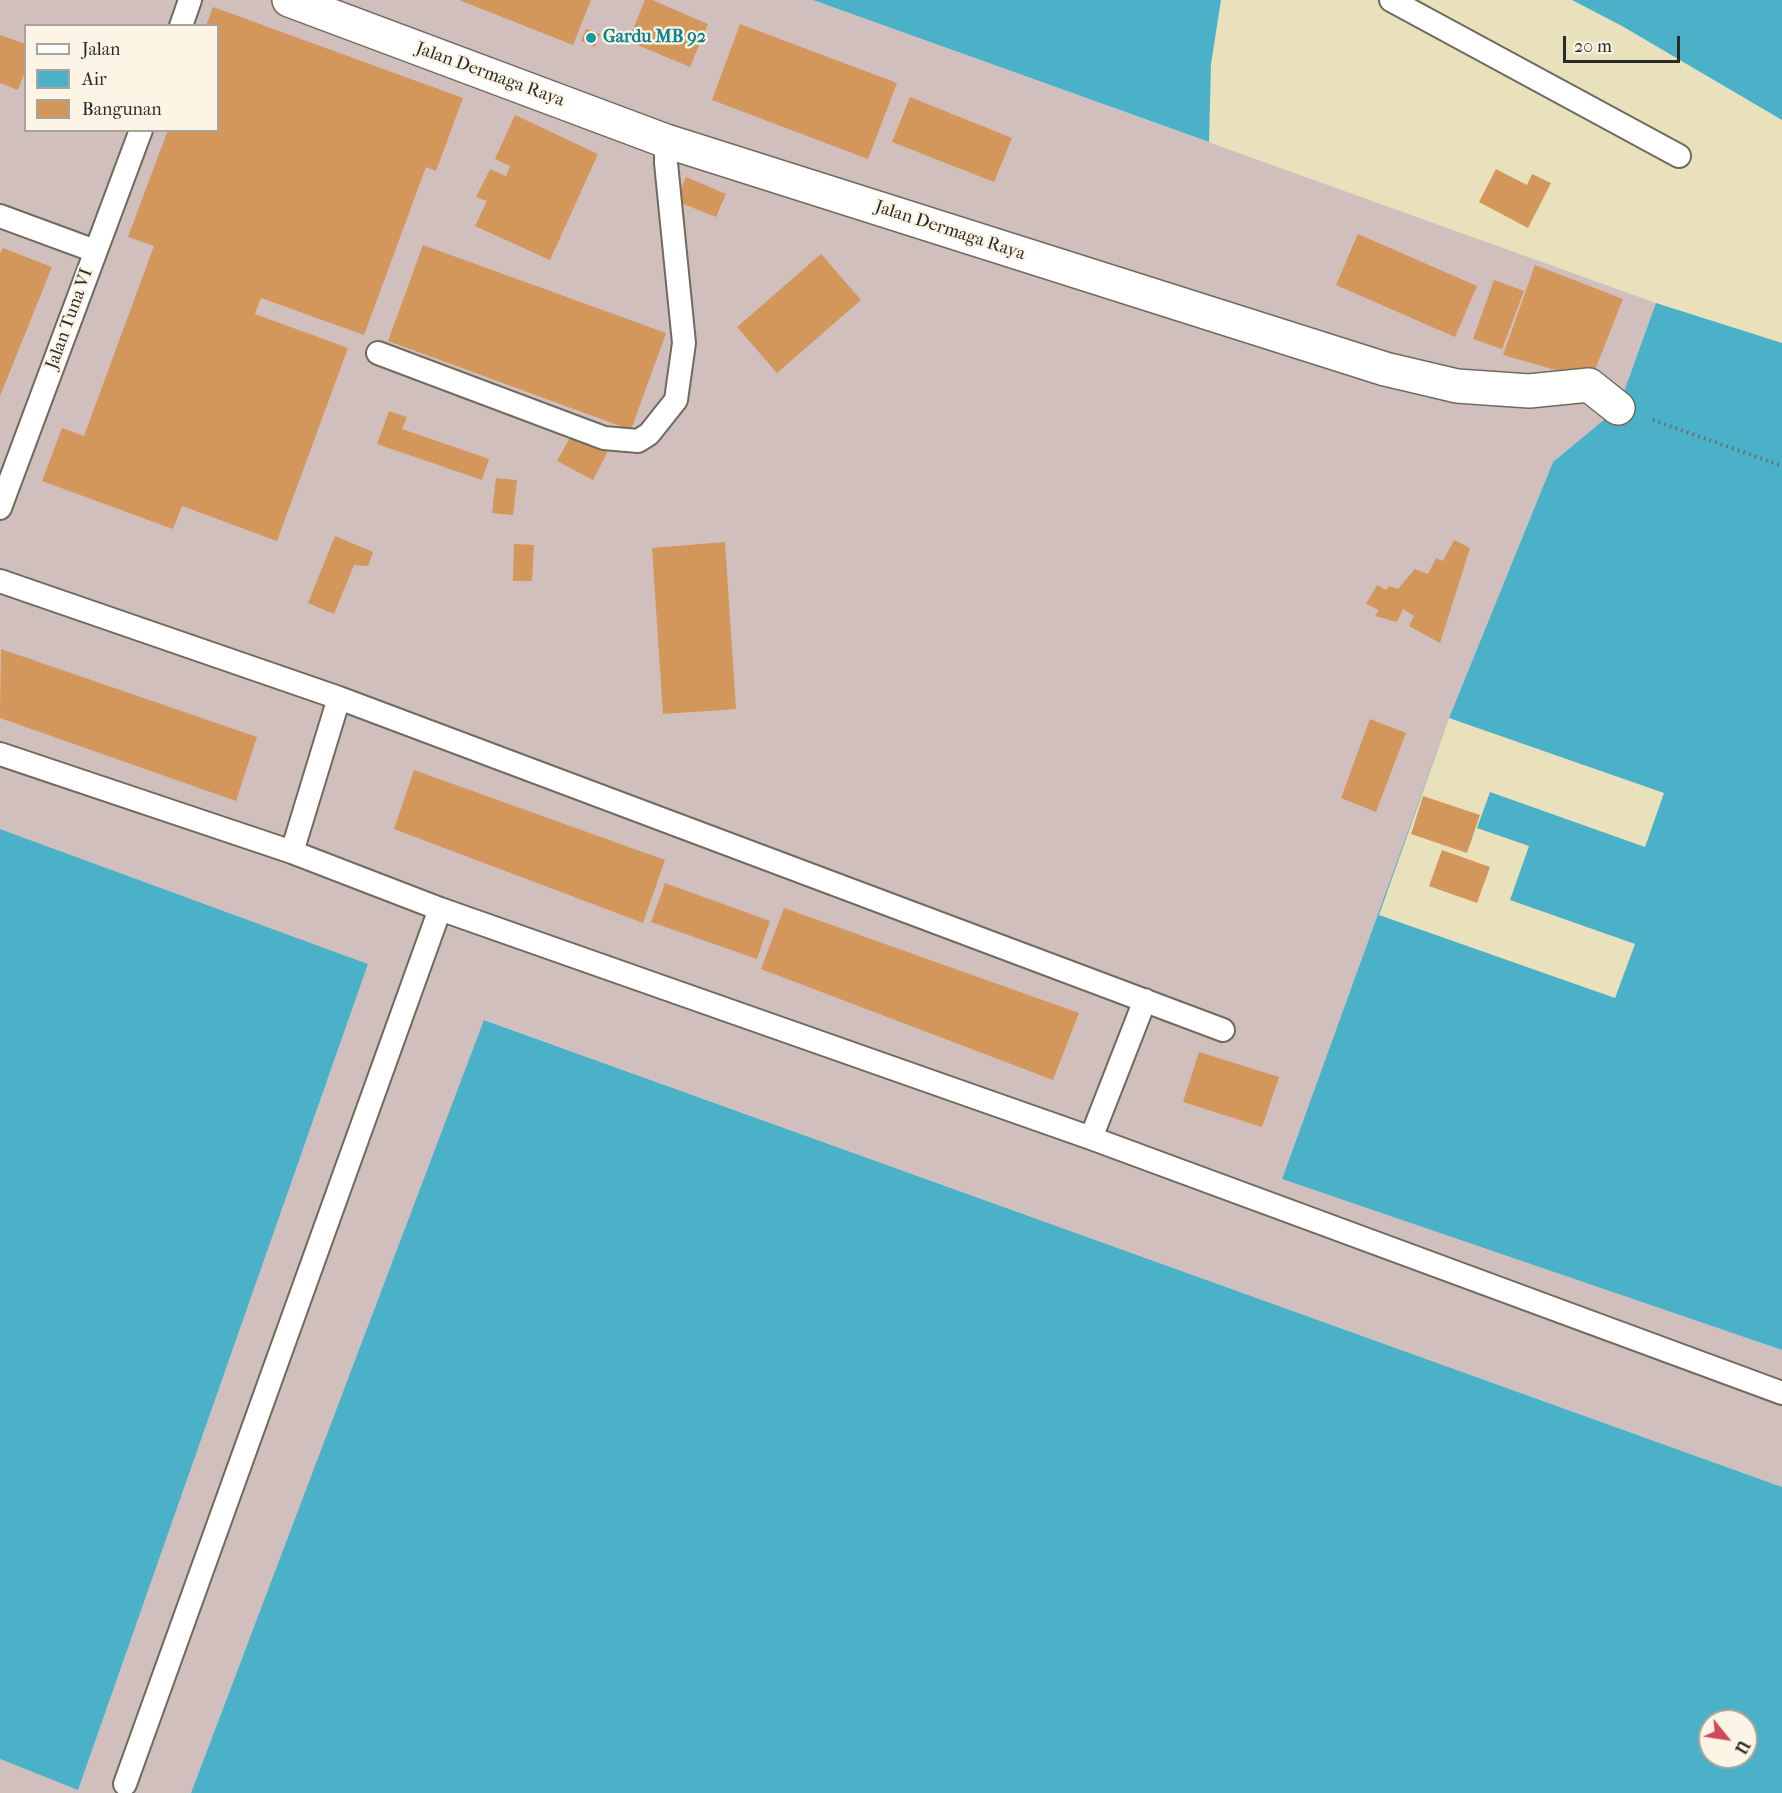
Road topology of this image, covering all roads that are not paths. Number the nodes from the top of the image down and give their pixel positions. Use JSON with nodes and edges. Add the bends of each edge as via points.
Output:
{"nodes":[{"id":1,"x":190,"y":0,"type":"edge"},
{"id":2,"x":289,"y":0,"type":"edge"},
{"id":3,"x":1390,"y":0,"type":"edge"},
{"id":4,"x":182,"y":24,"type":"edge"},
{"id":5,"x":140,"y":132,"type":"edge"},
{"id":6,"x":666,"y":141,"type":"junction"},
{"id":7,"x":1678,"y":156,"type":"dead end"},
{"id":8,"x":0,"y":216,"type":"edge"},
{"id":9,"x":95,"y":251,"type":"junction"},
{"id":10,"x":378,"y":353,"type":"dead end"},
{"id":11,"x":1618,"y":408,"type":"road end"},
{"id":12,"x":0,"y":508,"type":"edge"},
{"id":13,"x":0,"y":581,"type":"edge"},
{"id":14,"x":339,"y":698,"type":"junction"},
{"id":15,"x":0,"y":754,"type":"edge"},
{"id":16,"x":292,"y":852,"type":"junction"},
{"id":17,"x":440,"y":909,"type":"junction"},
{"id":18,"x":1145,"y":1000,"type":"junction"},
{"id":19,"x":1223,"y":1030,"type":"dead end"},
{"id":20,"x":1091,"y":1138,"type":"junction"},
{"id":21,"x":1782,"y":1393,"type":"edge"},
{"id":22,"x":125,"y":1784,"type":"dead end"}],
"edges":[{"from":1,"to":4,"type":"lane"},
{"from":2,"to":6,"type":"street","name":"Jalan Dermaga Raya"},
{"from":3,"to":7,"type":"lane"},
{"from":5,"to":9,"type":"lane","name":"Jalan Tuna VI"},
{"from":6,"to":10,"type":"lane","via":[[684,343],[676,400],[649,434],[638,441],[604,438]]},
{"from":6,"to":11,"type":"street","name":"Jalan Dermaga Raya","via":[[1385,369],[1457,386],[1529,391],[1589,385]]},
{"from":8,"to":9,"type":"lane"},
{"from":9,"to":12,"type":"lane","name":"Jalan Tuna VI"},
{"from":13,"to":14,"type":"lane"},
{"from":14,"to":16,"type":"lane"},
{"from":14,"to":18,"type":"lane"},
{"from":15,"to":16,"type":"lane"},
{"from":16,"to":17,"type":"lane"},
{"from":17,"to":20,"type":"lane"},
{"from":17,"to":22,"type":"lane"},
{"from":18,"to":19,"type":"lane"},
{"from":18,"to":20,"type":"lane"},
{"from":20,"to":21,"type":"lane"}]}
